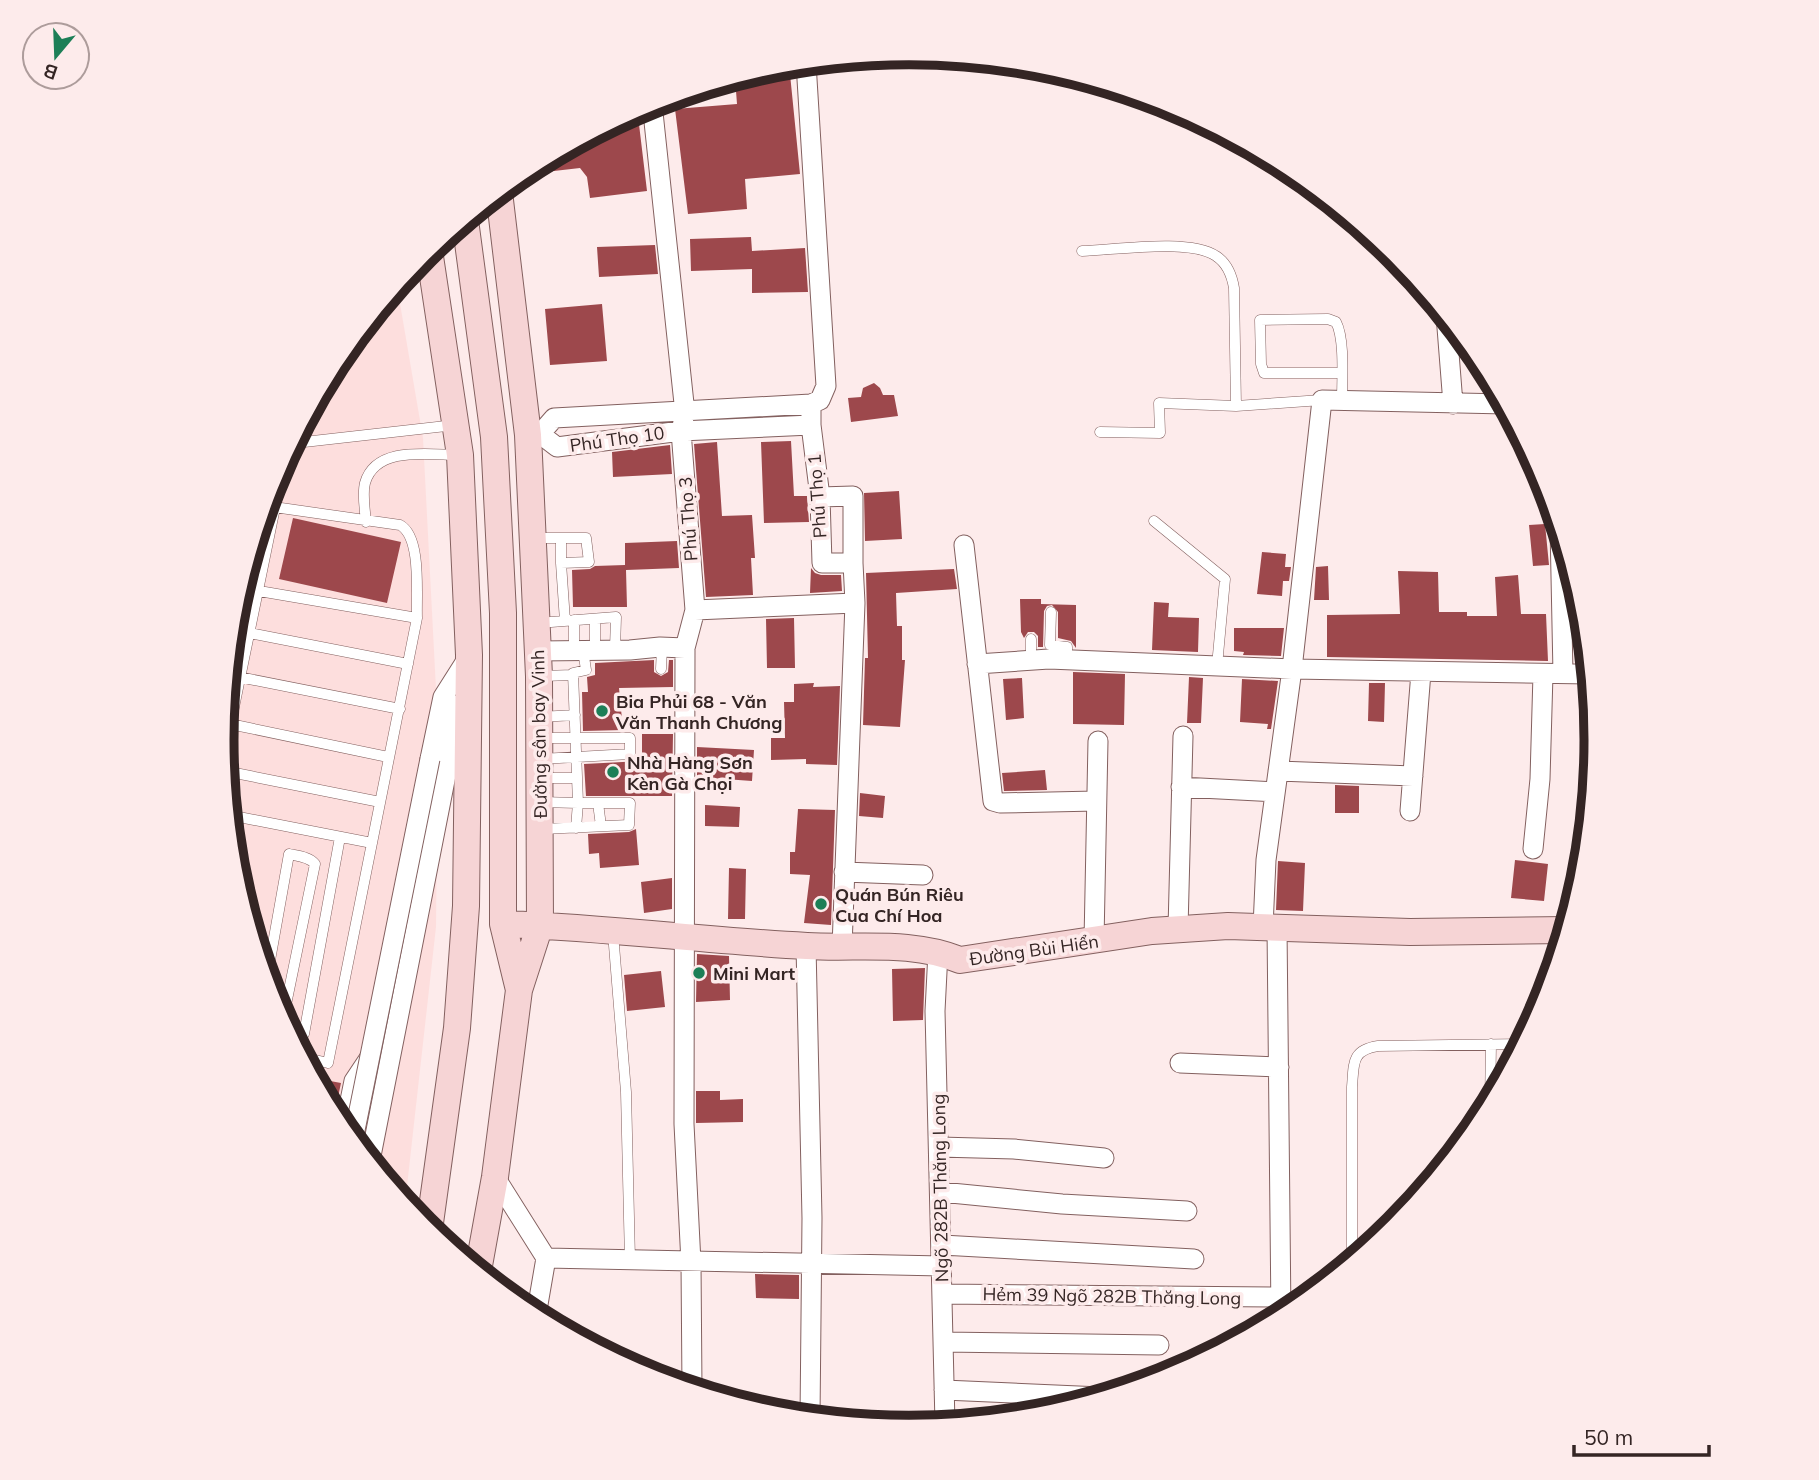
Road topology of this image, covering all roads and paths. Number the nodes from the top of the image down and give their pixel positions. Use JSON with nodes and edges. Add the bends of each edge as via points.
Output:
{"nodes":[{"id":1,"x":807,"y":73,"type":"edge"},
{"id":2,"x":653,"y":115,"type":"edge"},
{"id":3,"x":500,"y":202,"type":"edge"},
{"id":4,"x":466,"y":230,"type":"edge"},
{"id":5,"x":1083,"y":251,"type":"dead end"},
{"id":6,"x":431,"y":264,"type":"edge"},
{"id":7,"x":1447,"y":332,"type":"edge"},
{"id":8,"x":1342,"y":373,"type":"junction"},
{"id":9,"x":1322,"y":400,"type":"junction"},
{"id":10,"x":1342,"y":400,"type":"junction"},
{"id":11,"x":811,"y":404,"type":"junction"},
{"id":12,"x":1453,"y":404,"type":"junction"},
{"id":13,"x":1495,"y":404,"type":"edge"},
{"id":14,"x":1236,"y":406,"type":"junction"},
{"id":15,"x":683,"y":422,"type":"junction"},
{"id":16,"x":455,"y":425,"type":"junction"},
{"id":17,"x":811,"y":425,"type":"junction"},
{"id":18,"x":1100,"y":432,"type":"dead end"},
{"id":19,"x":534,"y":435,"type":"junction"},
{"id":20,"x":494,"y":437,"type":"junction"},
{"id":21,"x":303,"y":442,"type":"edge"},
{"id":22,"x":460,"y":455,"type":"junction"},
{"id":23,"x":820,"y":497,"type":"junction"},
{"id":24,"x":276,"y":507,"type":"edge"},
{"id":25,"x":272,"y":518,"type":"edge"},
{"id":26,"x":1154,"y":521,"type":"dead end"},
{"id":27,"x":366,"y":522,"type":"junction"},
{"id":28,"x":533,"y":538,"type":"junction"},
{"id":29,"x":561,"y":538,"type":"junction"},
{"id":30,"x":964,"y":545,"type":"dead end"},
{"id":31,"x":1561,"y":561,"type":"edge"},
{"id":32,"x":561,"y":563,"type":"junction"},
{"id":33,"x":853,"y":563,"type":"junction"},
{"id":34,"x":259,"y":591,"type":"junction"},
{"id":35,"x":855,"y":603,"type":"junction"},
{"id":36,"x":695,"y":610,"type":"junction"},
{"id":37,"x":1051,"y":612,"type":"dead end"},
{"id":38,"x":417,"y":618,"type":"junction"},
{"id":39,"x":595,"y":619,"type":"junction"},
{"id":40,"x":570,"y":621,"type":"junction"},
{"id":41,"x":537,"y":623,"type":"junction"},
{"id":42,"x":250,"y":633,"type":"junction"},
{"id":43,"x":1031,"y":639,"type":"dead end"},
{"id":44,"x":662,"y":647,"type":"junction"},
{"id":45,"x":685,"y":648,"type":"junction"},
{"id":46,"x":584,"y":649,"type":"junction"},
{"id":47,"x":615,"y":649,"type":"junction"},
{"id":48,"x":469,"y":655,"type":"junction"},
{"id":49,"x":1067,"y":659,"type":"junction"},
{"id":50,"x":1031,"y":660,"type":"junction"},
{"id":51,"x":539,"y":663,"type":"junction"},
{"id":52,"x":408,"y":664,"type":"junction"},
{"id":53,"x":977,"y":664,"type":"junction"},
{"id":54,"x":1217,"y":666,"type":"junction"},
{"id":55,"x":661,"y":669,"type":"dead end"},
{"id":56,"x":1292,"y":669,"type":"junction"},
{"id":57,"x":1421,"y":672,"type":"junction"},
{"id":58,"x":1543,"y":674,"type":"junction"},
{"id":59,"x":1563,"y":674,"type":"junction"},
{"id":60,"x":1581,"y":674,"type":"edge"},
{"id":61,"x":573,"y":675,"type":"junction"},
{"id":62,"x":239,"y":677,"type":"junction"},
{"id":63,"x":237,"y":690,"type":"edge"},
{"id":64,"x":400,"y":709,"type":"junction"},
{"id":65,"x":575,"y":715,"type":"junction"},
{"id":66,"x":235,"y":725,"type":"edge"},
{"id":67,"x":1183,"y":736,"type":"dead end"},
{"id":68,"x":596,"y":738,"type":"junction"},
{"id":69,"x":576,"y":739,"type":"junction"},
{"id":70,"x":1098,"y":741,"type":"dead end"},
{"id":71,"x":599,"y":756,"type":"junction"},
{"id":72,"x":388,"y":757,"type":"junction"},
{"id":73,"x":576,"y":758,"type":"junction"},
{"id":74,"x":540,"y":759,"type":"junction"},
{"id":75,"x":1278,"y":771,"type":"junction"},
{"id":76,"x":236,"y":773,"type":"edge"},
{"id":77,"x":1413,"y":776,"type":"junction"},
{"id":78,"x":577,"y":778,"type":"junction"},
{"id":79,"x":1181,"y":787,"type":"junction"},
{"id":80,"x":1275,"y":792,"type":"junction"},
{"id":81,"x":1096,"y":800,"type":"junction"},
{"id":82,"x":380,"y":802,"type":"junction"},
{"id":83,"x":578,"y":803,"type":"junction"},
{"id":84,"x":598,"y":803,"type":"junction"},
{"id":85,"x":1410,"y":811,"type":"dead end"},
{"id":86,"x":239,"y":817,"type":"edge"},
{"id":87,"x":601,"y":826,"type":"junction"},
{"id":88,"x":576,"y":828,"type":"junction"},
{"id":89,"x":541,"y":829,"type":"junction"},
{"id":90,"x":340,"y":837,"type":"junction"},
{"id":91,"x":372,"y":843,"type":"junction"},
{"id":92,"x":1533,"y":849,"type":"dead end"},
{"id":93,"x":844,"y":872,"type":"junction"},
{"id":94,"x":923,"y":875,"type":"dead end"},
{"id":95,"x":503,"y":924,"type":"junction"},
{"id":96,"x":540,"y":925,"type":"junction"},
{"id":97,"x":1270,"y":927,"type":"junction"},
{"id":98,"x":1178,"y":929,"type":"junction"},
{"id":99,"x":1557,"y":930,"type":"edge"},
{"id":100,"x":613,"y":932,"type":"junction"},
{"id":101,"x":683,"y":936,"type":"junction"},
{"id":102,"x":1094,"y":941,"type":"junction"},
{"id":103,"x":806,"y":946,"type":"junction"},
{"id":104,"x":842,"y":947,"type":"junction"},
{"id":105,"x":938,"y":951,"type":"junction"},
{"id":106,"x":270,"y":958,"type":"edge"},
{"id":107,"x":519,"y":990,"type":"junction"},
{"id":108,"x":287,"y":1000,"type":"edge"},
{"id":109,"x":398,"y":1016,"type":"junction"},
{"id":110,"x":302,"y":1034,"type":"edge"},
{"id":111,"x":1491,"y":1044,"type":"junction"},
{"id":112,"x":1512,"y":1044,"type":"edge"},
{"id":113,"x":315,"y":1060,"type":"edge"},
{"id":114,"x":1180,"y":1063,"type":"dead end"},
{"id":115,"x":1279,"y":1067,"type":"junction"},
{"id":116,"x":1490,"y":1084,"type":"edge"},
{"id":117,"x":347,"y":1114,"type":"edge"},
{"id":118,"x":356,"y":1126,"type":"edge"},
{"id":119,"x":939,"y":1147,"type":"junction"},
{"id":120,"x":372,"y":1149,"type":"edge"},
{"id":121,"x":1104,"y":1158,"type":"dead end"},
{"id":122,"x":495,"y":1177,"type":"junction"},
{"id":123,"x":941,"y":1192,"type":"junction"},
{"id":124,"x":1187,"y":1211,"type":"dead end"},
{"id":125,"x":431,"y":1216,"type":"edge"},
{"id":126,"x":942,"y":1245,"type":"junction"},
{"id":127,"x":1352,"y":1250,"type":"edge"},
{"id":128,"x":546,"y":1258,"type":"junction"},
{"id":129,"x":1194,"y":1259,"type":"dead end"},
{"id":130,"x":480,"y":1261,"type":"edge"},
{"id":131,"x":630,"y":1261,"type":"junction"},
{"id":132,"x":691,"y":1263,"type":"junction"},
{"id":133,"x":813,"y":1264,"type":"junction"},
{"id":134,"x":942,"y":1266,"type":"junction"},
{"id":135,"x":942,"y":1294,"type":"junction"},
{"id":136,"x":1281,"y":1297,"type":"junction"},
{"id":137,"x":538,"y":1304,"type":"edge"},
{"id":138,"x":1281,"y":1304,"type":"edge"},
{"id":139,"x":943,"y":1342,"type":"junction"},
{"id":140,"x":1159,"y":1345,"type":"dead end"},
{"id":141,"x":692,"y":1379,"type":"edge"},
{"id":142,"x":944,"y":1390,"type":"junction"},
{"id":143,"x":1069,"y":1396,"type":"edge"},
{"id":144,"x":810,"y":1407,"type":"edge"},
{"id":145,"x":944,"y":1414,"type":"edge"}],
"edges":[{"from":1,"to":11,"type":"street","name":"Phú Thọ 1","via":[[826,386],[820,400]]},
{"from":2,"to":15,"type":"street","name":"Phú Thọ 3"},
{"from":3,"to":19,"type":"main road","name":"Đường sân bay Vinh"},
{"from":4,"to":20,"type":"main road"},
{"from":5,"to":14,"type":"lane","via":[[1181,246],[1206,251],[1224,263],[1234,288]]},
{"from":6,"to":16,"type":"main road"},
{"from":7,"to":12,"type":"street"},
{"from":8,"to":8,"type":"lane","via":[[1336,322],[1328,318],[1260,320],[1265,373]]},
{"from":8,"to":10,"type":"lane"},
{"from":9,"to":10,"type":"street"},
{"from":9,"to":14,"type":"lane"},
{"from":9,"to":56,"type":"street"},
{"from":10,"to":12,"type":"street"},
{"from":11,"to":15,"type":"street","name":"Phú Thọ 10"},
{"from":11,"to":17,"type":"street","name":"Phú Thọ 1"},
{"from":12,"to":13,"type":"street"},
{"from":14,"to":18,"type":"lane","via":[[1159,403],[1160,433]]},
{"from":15,"to":17,"type":"street","name":"Phú Thọ 10"},
{"from":15,"to":19,"type":"street","name":"Phú Thọ 10","via":[[557,447]]},
{"from":15,"to":19,"type":"street","name":"Phú Thọ 10","via":[[554,418]]},
{"from":15,"to":36,"type":"street","name":"Phú Thọ 3"},
{"from":16,"to":21,"type":"lane"},
{"from":16,"to":22,"type":"main road"},
{"from":17,"to":23,"type":"street","name":"Phú Thọ 1"},
{"from":19,"to":20,"type":"main road"},
{"from":19,"to":28,"type":"main road","name":"Đường sân bay Vinh"},
{"from":20,"to":95,"type":"main road","via":[[503,613]]},
{"from":22,"to":27,"type":"lane","via":[[383,460],[364,485]]},
{"from":22,"to":48,"type":"main road"},
{"from":23,"to":33,"type":"street","name":"Phú Thọ 1","via":[[822,563]]},
{"from":23,"to":33,"type":"street","via":[[853,496]]},
{"from":24,"to":27,"type":"lane"},
{"from":25,"to":34,"type":"lane"},
{"from":26,"to":54,"type":"lane","via":[[1225,579]]},
{"from":27,"to":38,"type":"lane","via":[[400,525],[411,534]]},
{"from":28,"to":29,"type":"lane"},
{"from":28,"to":41,"type":"main road","name":"Đường sân bay Vinh"},
{"from":29,"to":32,"type":"lane"},
{"from":29,"to":32,"type":"lane","via":[[586,538],[589,562]]},
{"from":30,"to":53,"type":"street"},
{"from":31,"to":59,"type":"street"},
{"from":32,"to":40,"type":"lane"},
{"from":33,"to":35,"type":"street"},
{"from":34,"to":38,"type":"lane"},
{"from":34,"to":42,"type":"lane"},
{"from":35,"to":36,"type":"street"},
{"from":35,"to":93,"type":"street"},
{"from":36,"to":45,"type":"street","name":"Phú Thọ 3"},
{"from":37,"to":49,"type":"lane","via":[[1050,645],[1067,647]]},
{"from":38,"to":52,"type":"lane"},
{"from":39,"to":40,"type":"lane"},
{"from":39,"to":46,"type":"lane"},
{"from":39,"to":47,"type":"lane","via":[[616,617]]},
{"from":40,"to":41,"type":"lane"},
{"from":40,"to":46,"type":"lane"},
{"from":41,"to":51,"type":"main road","name":"Đường sân bay Vinh"},
{"from":42,"to":52,"type":"lane"},
{"from":42,"to":62,"type":"lane"},
{"from":43,"to":50,"type":"lane"},
{"from":44,"to":45,"type":"street"},
{"from":44,"to":47,"type":"street"},
{"from":44,"to":55,"type":"lane"},
{"from":45,"to":101,"type":"street","name":"Phú Thọ 3"},
{"from":46,"to":47,"type":"street"},
{"from":46,"to":51,"type":"street"},
{"from":46,"to":61,"type":"lane","via":[[586,670]]},
{"from":48,"to":109,"type":"street"},
{"from":48,"to":118,"type":"street","bridge":true,"via":[[443,697]]},
{"from":48,"to":125,"type":"main road","via":[[466,906],[457,1028]]},
{"from":49,"to":50,"type":"street"},
{"from":49,"to":54,"type":"street"},
{"from":50,"to":53,"type":"street"},
{"from":51,"to":61,"type":"lane"},
{"from":51,"to":74,"type":"main road","name":"Đường sân bay Vinh"},
{"from":52,"to":64,"type":"lane"},
{"from":53,"to":81,"type":"street","via":[[993,801]]},
{"from":54,"to":56,"type":"street"},
{"from":56,"to":57,"type":"street"},
{"from":56,"to":75,"type":"street"},
{"from":57,"to":58,"type":"street"},
{"from":57,"to":77,"type":"street"},
{"from":58,"to":59,"type":"street"},
{"from":58,"to":92,"type":"street"},
{"from":59,"to":60,"type":"street"},
{"from":61,"to":65,"type":"lane"},
{"from":62,"to":63,"type":"lane"},
{"from":62,"to":64,"type":"lane"},
{"from":64,"to":72,"type":"lane"},
{"from":65,"to":69,"type":"lane"},
{"from":65,"to":74,"type":"lane"},
{"from":66,"to":72,"type":"lane"},
{"from":67,"to":79,"type":"street"},
{"from":68,"to":69,"type":"lane"},
{"from":68,"to":71,"type":"lane"},
{"from":68,"to":71,"type":"lane","via":[[630,738],[630,754]]},
{"from":69,"to":73,"type":"lane"},
{"from":69,"to":74,"type":"lane"},
{"from":70,"to":81,"type":"street"},
{"from":71,"to":73,"type":"lane"},
{"from":72,"to":82,"type":"lane"},
{"from":73,"to":74,"type":"lane"},
{"from":73,"to":78,"type":"lane"},
{"from":74,"to":78,"type":"lane"},
{"from":74,"to":83,"type":"lane"},
{"from":74,"to":89,"type":"main road","name":"Đường sân bay Vinh"},
{"from":75,"to":77,"type":"street"},
{"from":75,"to":80,"type":"street"},
{"from":76,"to":82,"type":"lane"},
{"from":77,"to":85,"type":"street"},
{"from":78,"to":83,"type":"lane"},
{"from":79,"to":80,"type":"street"},
{"from":79,"to":98,"type":"street"},
{"from":80,"to":97,"type":"street","via":[[1266,860]]},
{"from":81,"to":102,"type":"street"},
{"from":82,"to":91,"type":"lane"},
{"from":83,"to":84,"type":"lane"},
{"from":83,"to":88,"type":"lane"},
{"from":84,"to":87,"type":"lane"},
{"from":84,"to":87,"type":"lane","via":[[630,803],[629,825]]},
{"from":86,"to":90,"type":"lane"},
{"from":87,"to":88,"type":"lane"},
{"from":88,"to":89,"type":"lane"},
{"from":89,"to":96,"type":"main road","name":"Đường sân bay Vinh"},
{"from":90,"to":91,"type":"lane"},
{"from":90,"to":110,"type":"lane"},
{"from":91,"to":113,"type":"lane","via":[[328,1063]]},
{"from":93,"to":94,"type":"street"},
{"from":93,"to":104,"type":"street"},
{"from":95,"to":96,"type":"main road","name":"Đường Bùi Hiển"},
{"from":95,"to":107,"type":"main road"},
{"from":96,"to":100,"type":"main road","name":"Đường Bùi Hiển"},
{"from":96,"to":107,"type":"main road","name":"Đường sân bay Vinh"},
{"from":97,"to":98,"type":"main road","name":"Đường Bùi Hiển"},
{"from":97,"to":99,"type":"main road","name":"Đường Bùi Hiển"},
{"from":97,"to":115,"type":"street"},
{"from":98,"to":102,"type":"main road","name":"Đường Bùi Hiển"},
{"from":100,"to":101,"type":"main road","name":"Đường Bùi Hiển"},
{"from":100,"to":131,"type":"lane","via":[[626,1092]]},
{"from":101,"to":103,"type":"main road","name":"Đường Bùi Hiển"},
{"from":101,"to":132,"type":"street","name":"Phú Thọ 3","via":[[684,1124]]},
{"from":102,"to":105,"type":"main road","name":"Đường Bùi Hiển","via":[[960,960]]},
{"from":103,"to":104,"type":"main road","name":"Đường Bùi Hiển"},
{"from":103,"to":133,"type":"street"},
{"from":104,"to":105,"type":"main road","name":"Đường Bùi Hiển"},
{"from":105,"to":119,"type":"street","name":"Ngõ 282B Thăng Long"},
{"from":106,"to":108,"type":"lane","via":[[289,855],[312,860],[315,864]]},
{"from":107,"to":122,"type":"main road","name":"Đường sân bay Vinh"},
{"from":109,"to":117,"type":"street","via":[[354,1081]]},
{"from":109,"to":120,"type":"street"},
{"from":111,"to":112,"type":"lane"},
{"from":111,"to":116,"type":"lane"},
{"from":111,"to":127,"type":"lane","via":[[1378,1046],[1358,1055],[1352,1087]]},
{"from":114,"to":115,"type":"street"},
{"from":115,"to":136,"type":"street"},
{"from":119,"to":121,"type":"street"},
{"from":119,"to":123,"type":"street","name":"Ngõ 282B Thăng Long"},
{"from":122,"to":128,"type":"street"},
{"from":122,"to":130,"type":"main road","name":"Đường sân bay Vinh"},
{"from":123,"to":124,"type":"street"},
{"from":123,"to":126,"type":"street","name":"Ngõ 282B Thăng Long"},
{"from":126,"to":129,"type":"street"},
{"from":126,"to":134,"type":"street","name":"Ngõ 282B Thăng Long"},
{"from":128,"to":131,"type":"street"},
{"from":128,"to":137,"type":"street"},
{"from":131,"to":132,"type":"street"},
{"from":132,"to":133,"type":"street"},
{"from":132,"to":141,"type":"street","name":"Phú Thọ 3"},
{"from":133,"to":134,"type":"street"},
{"from":133,"to":144,"type":"street"},
{"from":134,"to":135,"type":"street","name":"Ngõ 282B Thăng Long"},
{"from":135,"to":136,"type":"street","name":"Hẻm 39 Ngõ 282B Thăng Long"},
{"from":135,"to":139,"type":"street","name":"Ngõ 282B Thăng Long"},
{"from":136,"to":138,"type":"street"},
{"from":139,"to":140,"type":"street"},
{"from":139,"to":142,"type":"street","name":"Ngõ 282B Thăng Long"},
{"from":142,"to":143,"type":"street"},
{"from":142,"to":145,"type":"street","name":"Ngõ 282B Thăng Long"}]}
